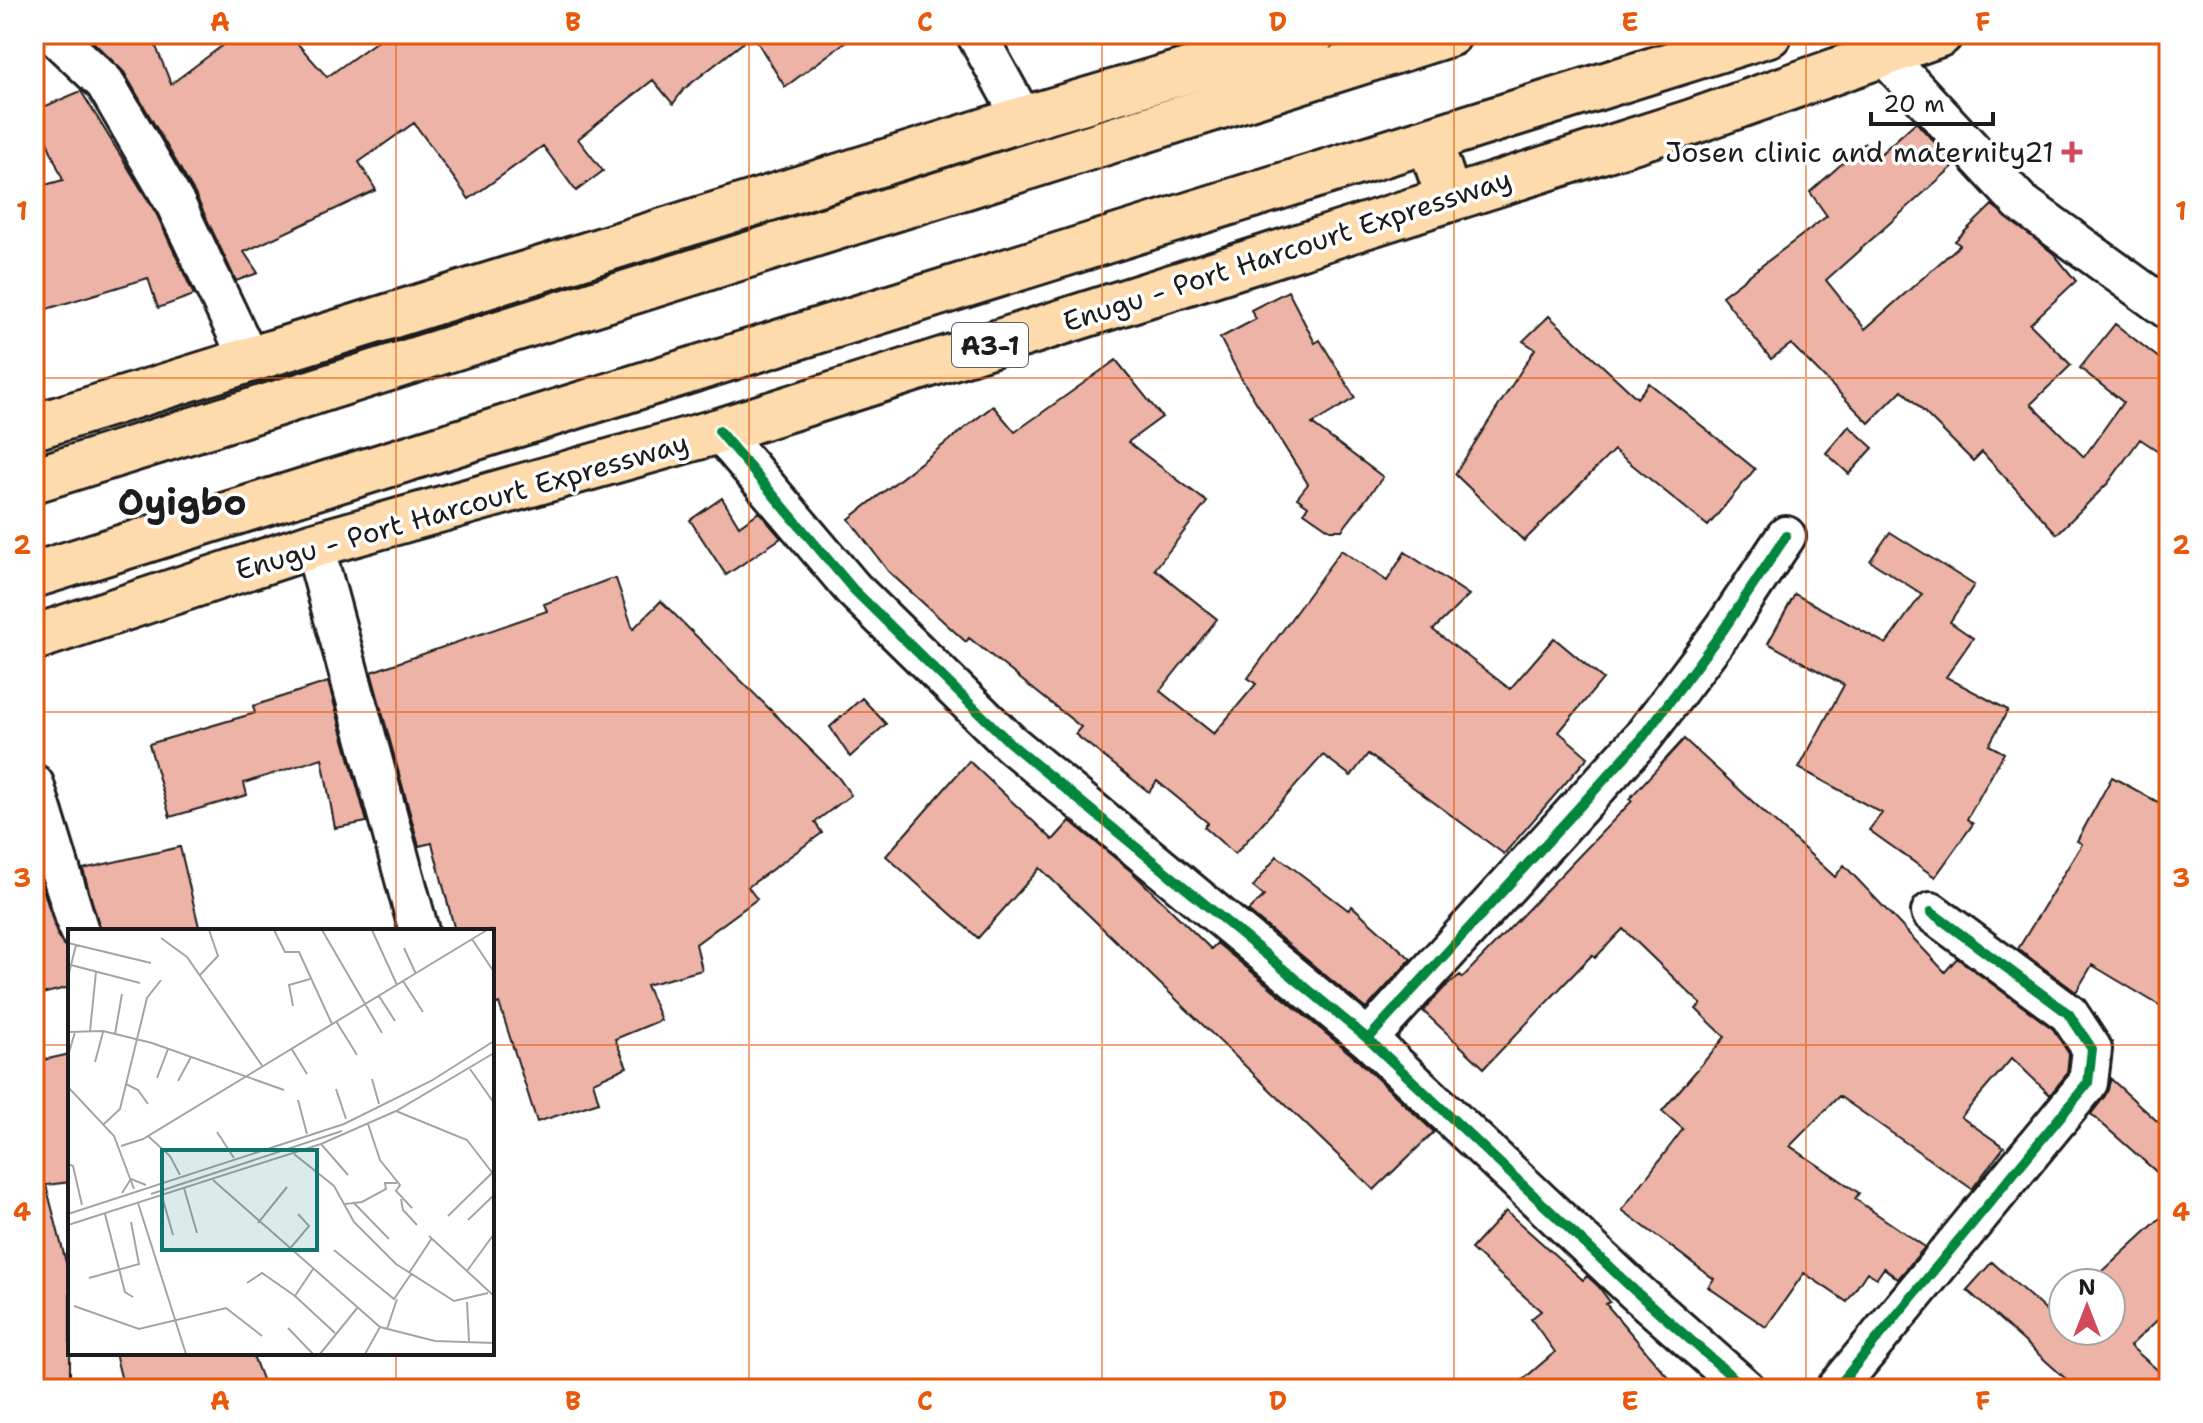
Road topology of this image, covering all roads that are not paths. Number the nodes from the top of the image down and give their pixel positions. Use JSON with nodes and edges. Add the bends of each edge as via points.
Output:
{"nodes":[{"id":1,"x":53,"y":34,"type":"edge"},
{"id":2,"x":976,"y":34,"type":"edge"},
{"id":3,"x":1313,"y":34,"type":"edge"},
{"id":4,"x":1449,"y":34,"type":"edge"},
{"id":5,"x":1769,"y":34,"type":"edge"},
{"id":6,"x":1940,"y":34,"type":"edge"},
{"id":7,"x":1884,"y":55,"type":"junction"},
{"id":8,"x":1023,"y":119,"type":"junction"},
{"id":9,"x":1429,"y":140,"type":"junction"},
{"id":10,"x":1449,"y":198,"type":"junction"},
{"id":11,"x":2169,"y":310,"type":"edge"},
{"id":12,"x":250,"y":361,"type":"junction"},
{"id":13,"x":34,"y":427,"type":"edge"},
{"id":14,"x":719,"y":431,"type":"junction"},
{"id":15,"x":34,"y":480,"type":"edge"},
{"id":16,"x":1786,"y":536,"type":"dead end"},
{"id":17,"x":314,"y":545,"type":"junction"},
{"id":18,"x":34,"y":575,"type":"edge"},
{"id":19,"x":34,"y":638,"type":"edge"},
{"id":20,"x":34,"y":784,"type":"edge"},
{"id":21,"x":1931,"y":912,"type":"dead end"},
{"id":22,"x":78,"y":929,"type":"edge"},
{"id":23,"x":418,"y":929,"type":"edge"},
{"id":24,"x":1368,"y":1039,"type":"junction"},
{"id":25,"x":1746,"y":1389,"type":"edge"},
{"id":26,"x":1836,"y":1389,"type":"edge"}],
"edges":[{"from":1,"to":12,"type":"street","via":[[105,83],[176,205]]},
{"from":2,"to":8,"type":"street"},
{"from":3,"to":8,"type":"main road"},
{"from":4,"to":15,"type":"main road"},
{"from":5,"to":9,"type":"main road","name":"Enugu - Port Harcourt Expressway","number":"A3-1"},
{"from":6,"to":7,"type":"main road","name":"Enugu - Port Harcourt Expressway","number":"A3-1"},
{"from":7,"to":10,"type":"main road","name":"Enugu - Port Harcourt Expressway","number":"A3-1"},
{"from":7,"to":11,"type":"street","via":[[2020,202]]},
{"from":8,"to":12,"type":"main road"},
{"from":9,"to":10,"type":"main road"},
{"from":9,"to":18,"type":"main road","name":"Enugu - Port Harcourt Expressway","number":"A3-1"},
{"from":10,"to":14,"type":"main road","name":"Enugu - Port Harcourt Expressway","number":"A3-1"},
{"from":12,"to":13,"type":"main road"},
{"from":14,"to":17,"type":"main road","name":"Enugu - Port Harcourt Expressway","number":"A3-1"},
{"from":14,"to":24,"type":"street","via":[[853,589],[1010,743]]},
{"from":16,"to":24,"type":"street","via":[[1643,737]]},
{"from":17,"to":19,"type":"main road","name":"Enugu - Port Harcourt Expressway","number":"A3-1"},
{"from":17,"to":23,"type":"street"},
{"from":20,"to":22,"type":"street"},
{"from":21,"to":26,"type":"street","via":[[2069,1014],[2092,1049],[2088,1083]]},
{"from":24,"to":25,"type":"street"}]}
